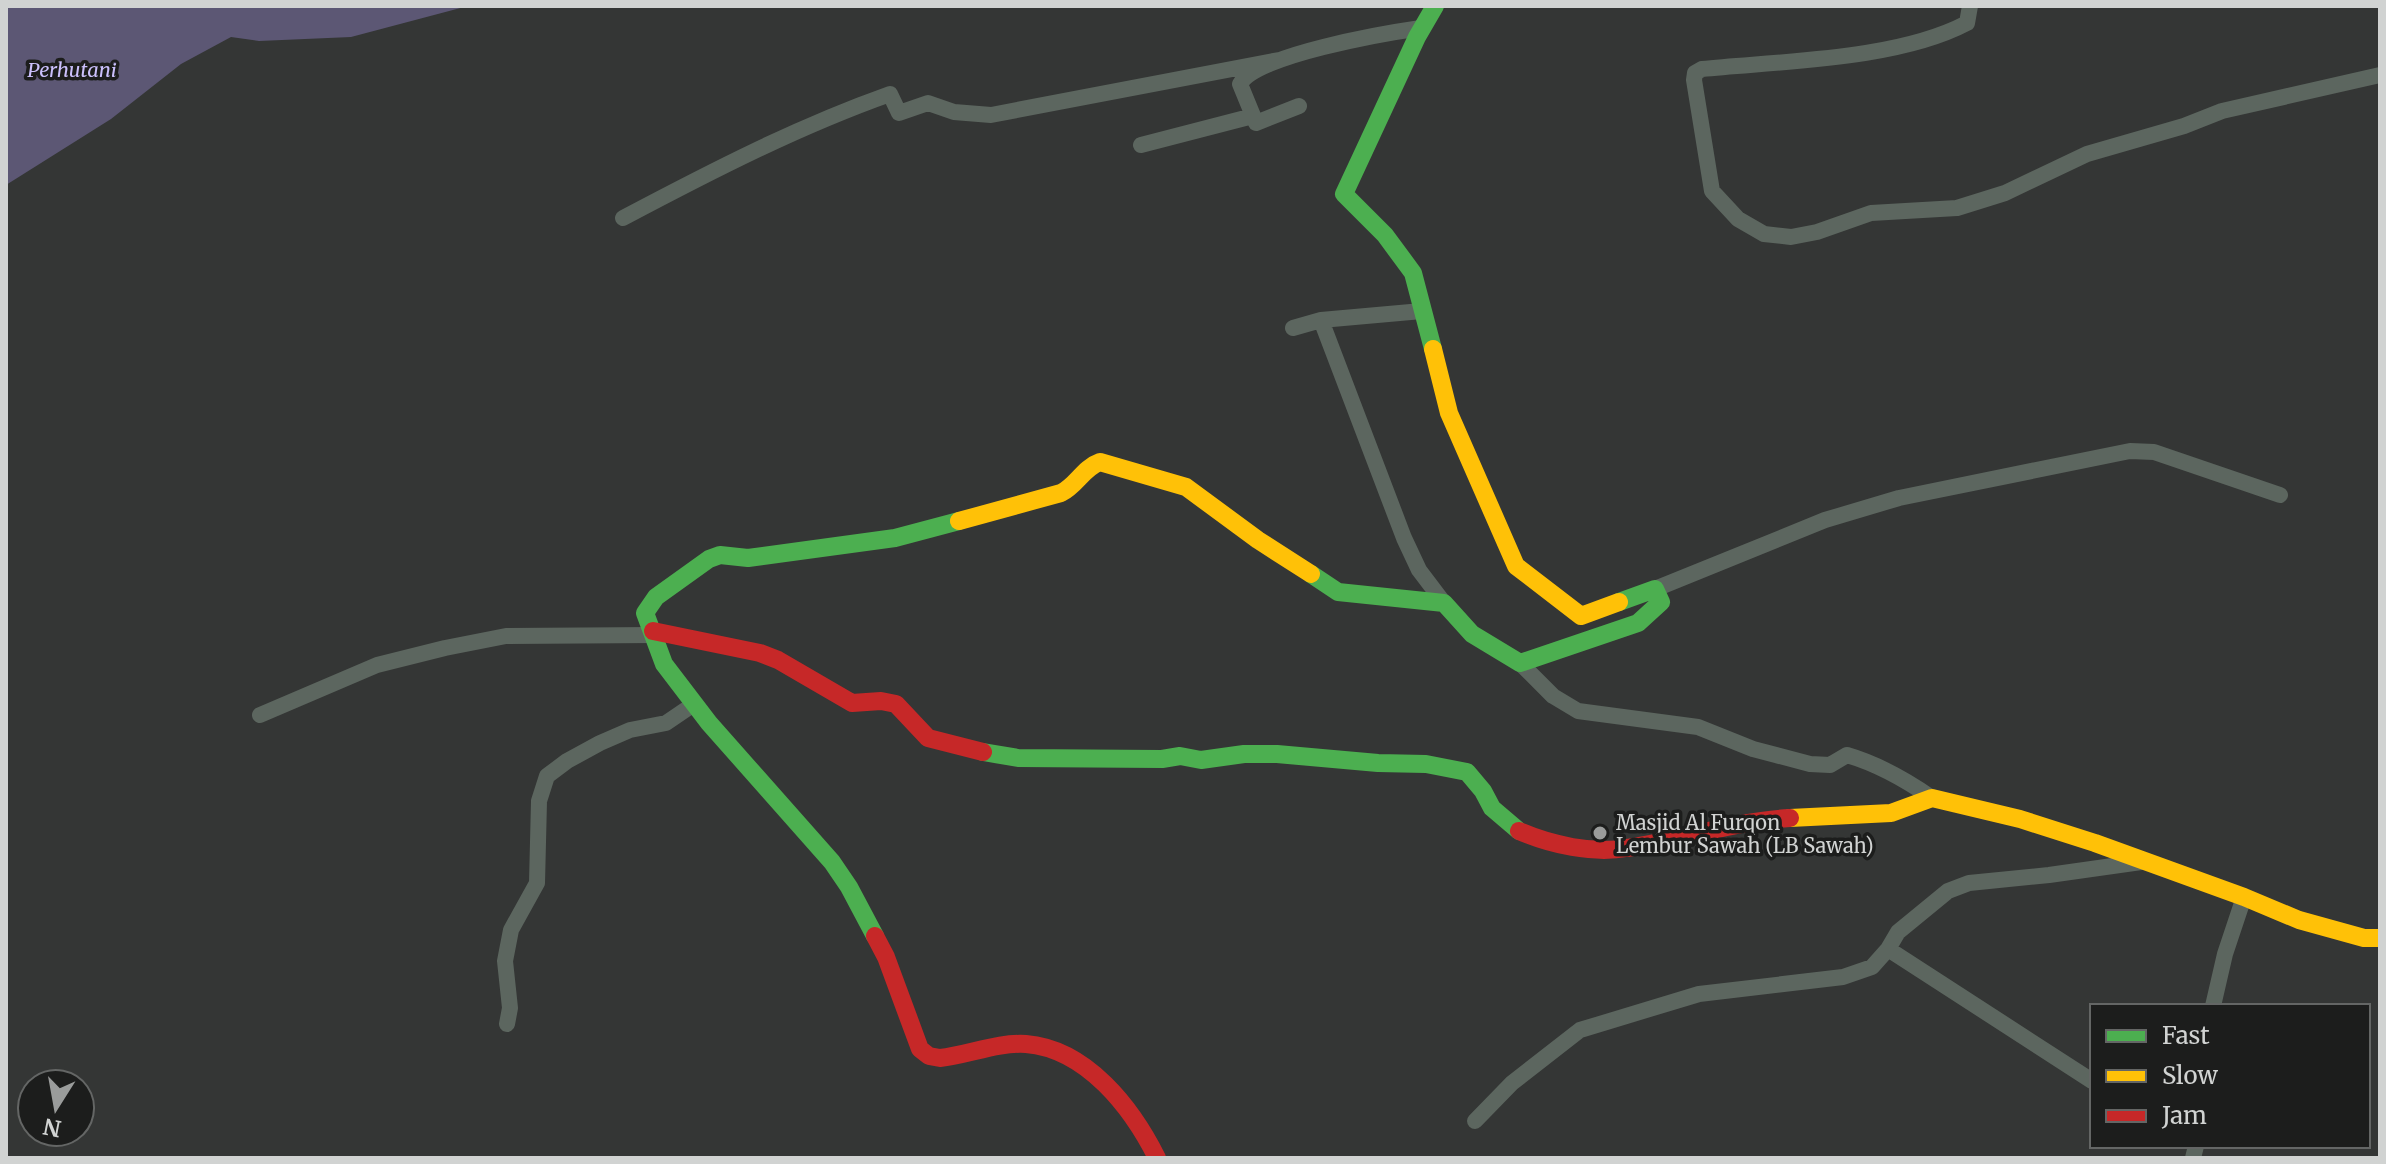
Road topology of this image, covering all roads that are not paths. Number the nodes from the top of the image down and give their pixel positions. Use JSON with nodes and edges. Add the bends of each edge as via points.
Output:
{"nodes":[{"id":1,"x":1435,"y":6,"type":"edge"},
{"id":2,"x":1970,"y":6,"type":"edge"},
{"id":3,"x":1421,"y":28,"type":"junction"},
{"id":4,"x":1279,"y":60,"type":"junction"},
{"id":5,"x":2380,"y":75,"type":"edge"},
{"id":6,"x":1299,"y":106,"type":"dead end"},
{"id":7,"x":1253,"y":116,"type":"junction"},
{"id":8,"x":1141,"y":145,"type":"dead end"},
{"id":9,"x":623,"y":218,"type":"dead end"},
{"id":10,"x":1422,"y":311,"type":"junction"},
{"id":11,"x":1321,"y":320,"type":"junction"},
{"id":12,"x":1293,"y":328,"type":"dead end"},
{"id":13,"x":2280,"y":495,"type":"dead end"},
{"id":14,"x":1655,"y":589,"type":"junction"},
{"id":15,"x":1444,"y":603,"type":"junction"},
{"id":16,"x":654,"y":633,"type":"junction"},
{"id":17,"x":1520,"y":663,"type":"junction"},
{"id":18,"x":694,"y":704,"type":"junction"},
{"id":19,"x":260,"y":715,"type":"dead end"},
{"id":20,"x":1932,"y":798,"type":"junction"},
{"id":21,"x":2143,"y":862,"type":"junction"},
{"id":22,"x":2244,"y":897,"type":"junction"},
{"id":23,"x":2380,"y":938,"type":"edge"},
{"id":24,"x":1888,"y":949,"type":"junction"},
{"id":25,"x":2213,"y":1004,"type":"edge"},
{"id":26,"x":507,"y":1024,"type":"dead end"},
{"id":27,"x":2090,"y":1080,"type":"edge"},
{"id":28,"x":1475,"y":1121,"type":"dead end"},
{"id":29,"x":1157,"y":1158,"type":"edge"}],
"edges":[{"from":1,"to":3,"type":"street"},
{"from":2,"to":5,"type":"street","via":[[1967,23],[1924,40],[1871,52],[1698,71],[1694,80],[1712,191],[1738,219],[1764,234],[1791,237],[1871,213],[1957,208],[2005,193],[2087,154],[2222,111]]},
{"from":3,"to":4,"type":"street"},
{"from":3,"to":10,"type":"street","via":[[1344,194],[1413,273]]},
{"from":4,"to":7,"type":"street","via":[[1244,76],[1240,84]]},
{"from":4,"to":9,"type":"street","via":[[991,115],[928,103],[899,113],[890,94],[828,116]]},
{"from":6,"to":7,"type":"street","via":[[1256,123]]},
{"from":7,"to":8,"type":"street"},
{"from":10,"to":11,"type":"street"},
{"from":10,"to":14,"type":"street","via":[[1449,413],[1516,566],[1581,616]]},
{"from":11,"to":12,"type":"street"},
{"from":11,"to":15,"type":"street","via":[[1404,538]]},
{"from":13,"to":14,"type":"street","via":[[2154,452],[2130,451],[1899,498],[1825,520]]},
{"from":14,"to":17,"type":"street","via":[[1661,602],[1638,623]]},
{"from":15,"to":16,"type":"street","via":[[1338,592],[1186,487],[1100,462],[1061,493],[895,538],[709,559],[650,603],[645,613]]},
{"from":15,"to":17,"type":"street","via":[[1472,634]]},
{"from":16,"to":18,"type":"street","via":[[664,664]]},
{"from":16,"to":19,"type":"street","via":[[506,636],[445,648],[377,665]]},
{"from":16,"to":20,"type":"street","via":[[760,653],[852,703],[896,704],[921,732],[939,742],[1002,756],[1201,760],[1277,754],[1426,764],[1467,772],[1492,808],[1521,832],[1565,846],[1625,849],[1732,824],[1891,813]]},
{"from":17,"to":20,"type":"street","via":[[1553,696],[1578,711],[1698,727],[1810,764],[1830,765],[1847,755]]},
{"from":18,"to":26,"type":"street","via":[[666,723],[600,743],[547,776],[539,801],[537,883],[511,930],[505,961]]},
{"from":18,"to":29,"type":"street","via":[[849,887],[886,957],[920,1049],[940,1058],[1026,1044],[1056,1051],[1084,1066],[1119,1099]]},
{"from":20,"to":21,"type":"street","via":[[2020,819]]},
{"from":21,"to":22,"type":"street"},
{"from":21,"to":24,"type":"street","via":[[1969,883],[1948,891],[1898,932]]},
{"from":22,"to":23,"type":"street","via":[[2299,920]]},
{"from":22,"to":25,"type":"street"},
{"from":24,"to":27,"type":"street"},
{"from":24,"to":28,"type":"street","via":[[1872,967],[1843,977],[1699,994],[1580,1030],[1512,1083]]}]}
